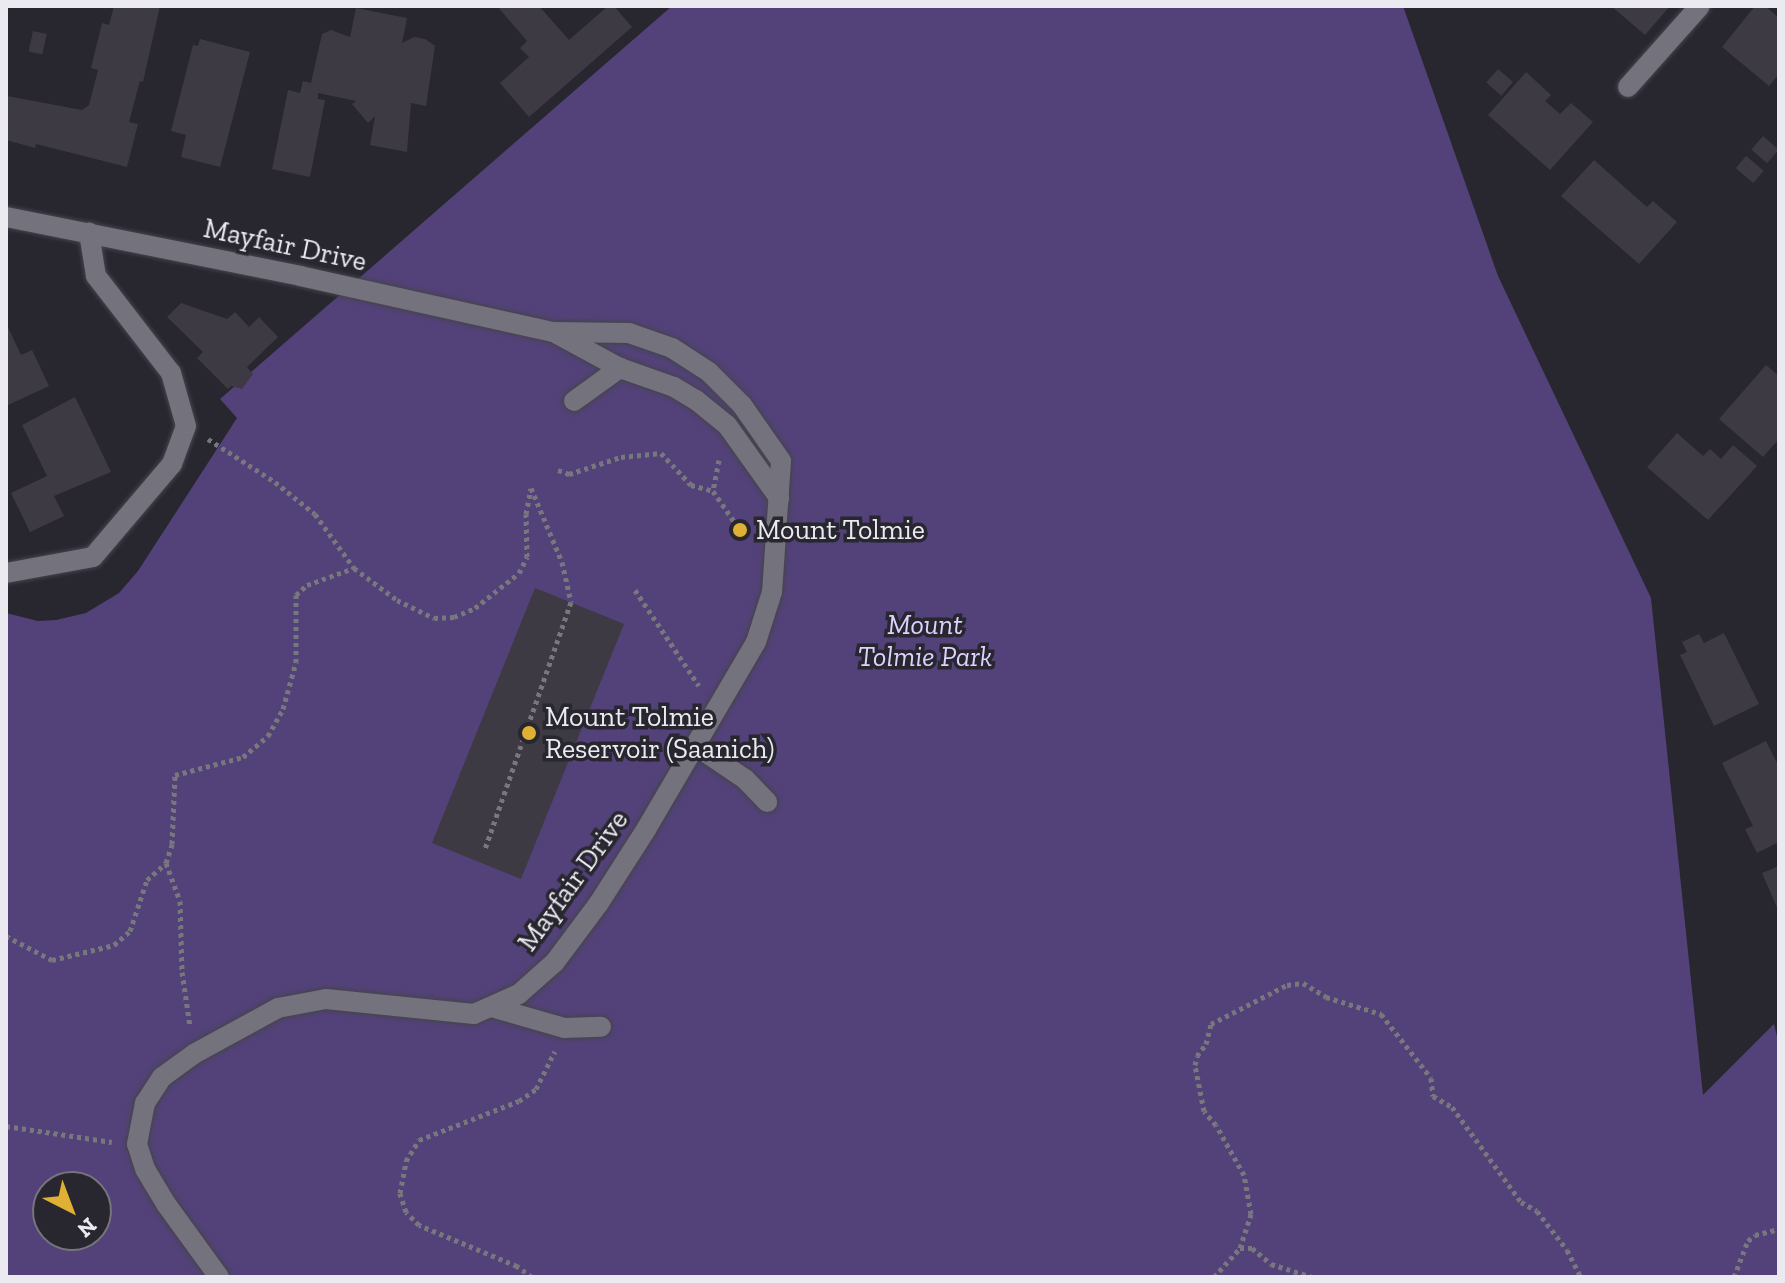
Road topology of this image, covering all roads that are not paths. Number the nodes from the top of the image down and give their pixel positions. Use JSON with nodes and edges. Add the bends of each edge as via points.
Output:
{"nodes":[{"id":1,"x":1700,"y":6,"type":"edge"},
{"id":2,"x":1628,"y":87,"type":"dead end"},
{"id":3,"x":6,"y":217,"type":"edge"},
{"id":4,"x":89,"y":233,"type":"junction"},
{"id":5,"x":553,"y":332,"type":"junction"},
{"id":6,"x":620,"y":368,"type":"junction"},
{"id":7,"x":574,"y":401,"type":"dead end"},
{"id":8,"x":779,"y":498,"type":"junction"},
{"id":9,"x":6,"y":573,"type":"edge"},
{"id":10,"x":696,"y":746,"type":"junction"},
{"id":11,"x":767,"y":802,"type":"dead end"},
{"id":12,"x":491,"y":1007,"type":"junction"},
{"id":13,"x":601,"y":1027,"type":"dead end"},
{"id":14,"x":219,"y":1277,"type":"edge"}],
"edges":[{"from":1,"to":2,"type":"street"},
{"from":3,"to":4,"type":"street","name":"Mayfair Drive"},
{"from":4,"to":5,"type":"street","name":"Mayfair Drive"},
{"from":4,"to":9,"type":"street","via":[[96,276],[171,373],[186,426],[172,464],[93,557]]},
{"from":5,"to":6,"type":"street","name":"Mayfair Drive"},
{"from":5,"to":8,"type":"street","name":"Mayfair Drive","via":[[629,333],[672,348],[709,372],[776,451],[781,461]]},
{"from":6,"to":7,"type":"street"},
{"from":6,"to":8,"type":"street","name":"Mayfair Drive","via":[[674,387],[727,425]]},
{"from":8,"to":10,"type":"street","name":"Mayfair Drive","via":[[772,592],[756,642]]},
{"from":10,"to":11,"type":"street","via":[[745,779]]},
{"from":10,"to":12,"type":"street","name":"Mayfair Drive","via":[[599,903],[555,962],[519,994]]},
{"from":12,"to":13,"type":"street","via":[[564,1028]]},
{"from":12,"to":14,"type":"street","name":"Mayfair Drive","via":[[474,1014],[353,1000],[303,1002],[259,1016],[162,1077],[145,1103],[137,1144],[166,1204]]}]}
